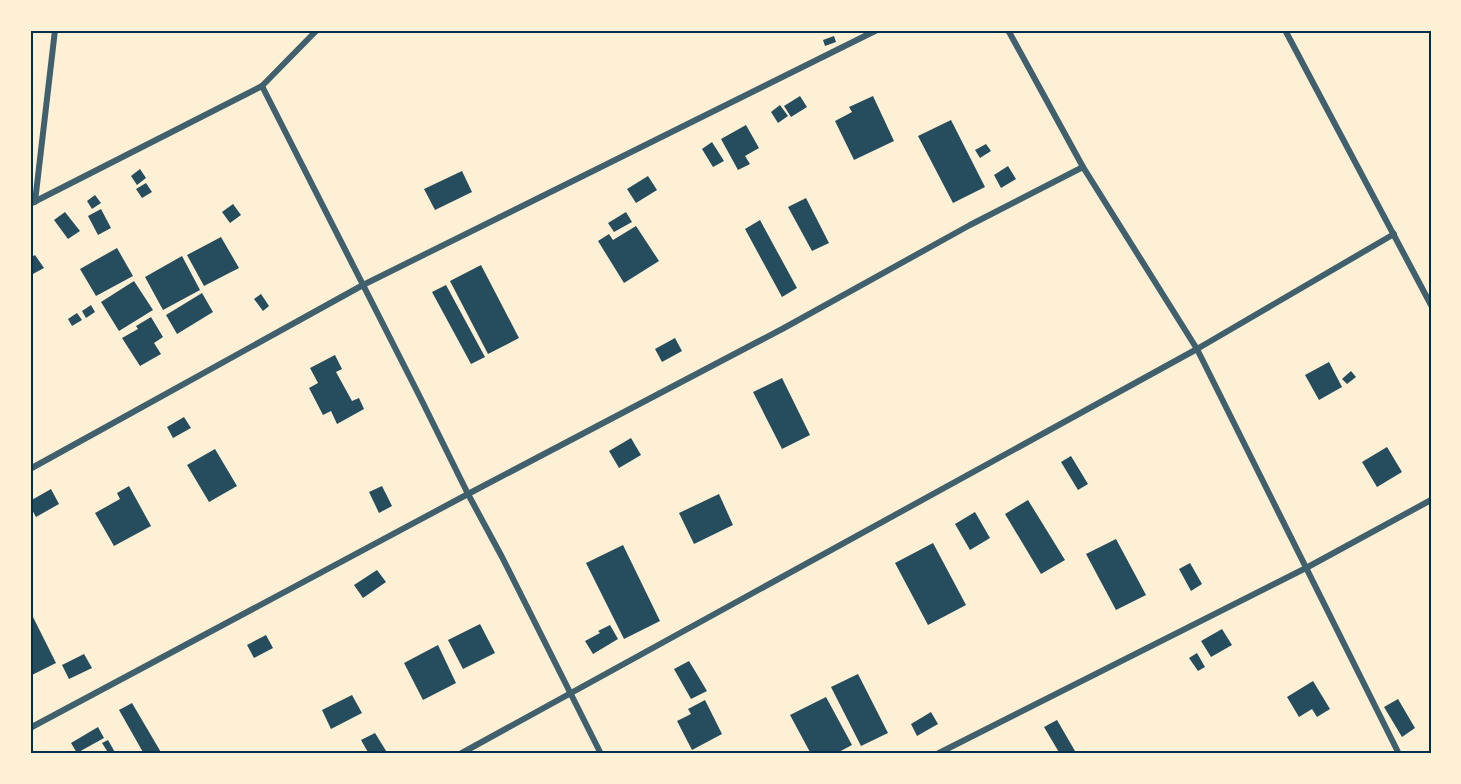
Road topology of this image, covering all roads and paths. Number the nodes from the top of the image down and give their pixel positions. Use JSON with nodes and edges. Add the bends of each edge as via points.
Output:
{"nodes":[{"id":1,"x":55,"y":30,"type":"edge"},
{"id":2,"x":317,"y":30,"type":"edge"},
{"id":3,"x":877,"y":30,"type":"edge"},
{"id":4,"x":1008,"y":30,"type":"edge"},
{"id":5,"x":1285,"y":30,"type":"edge"},
{"id":6,"x":262,"y":86,"type":"junction"},
{"id":7,"x":1083,"y":167,"type":"junction"},
{"id":8,"x":32,"y":203,"type":"edge"},
{"id":9,"x":1394,"y":234,"type":"junction"},
{"id":10,"x":363,"y":285,"type":"junction"},
{"id":11,"x":1431,"y":304,"type":"edge"},
{"id":12,"x":1197,"y":349,"type":"junction"},
{"id":13,"x":30,"y":469,"type":"edge"},
{"id":14,"x":468,"y":494,"type":"junction"},
{"id":15,"x":1431,"y":500,"type":"edge"},
{"id":16,"x":1306,"y":568,"type":"junction"},
{"id":17,"x":571,"y":693,"type":"junction"},
{"id":18,"x":30,"y":728,"type":"edge"},
{"id":19,"x":460,"y":754,"type":"edge"},
{"id":20,"x":601,"y":754,"type":"edge"},
{"id":21,"x":937,"y":754,"type":"edge"},
{"id":22,"x":1400,"y":754,"type":"edge"}],
"edges":[{"from":1,"to":8,"type":"street"},
{"from":2,"to":6,"type":"street"},
{"from":3,"to":10,"type":"street"},
{"from":4,"to":7,"type":"street"},
{"from":5,"to":9,"type":"street"},
{"from":6,"to":8,"type":"street"},
{"from":6,"to":10,"type":"street"},
{"from":7,"to":12,"type":"street"},
{"from":7,"to":14,"type":"street"},
{"from":9,"to":11,"type":"street"},
{"from":9,"to":12,"type":"street"},
{"from":10,"to":13,"type":"street"},
{"from":10,"to":14,"type":"street"},
{"from":12,"to":16,"type":"street"},
{"from":12,"to":17,"type":"street"},
{"from":14,"to":17,"type":"street"},
{"from":14,"to":18,"type":"street"},
{"from":15,"to":16,"type":"street"},
{"from":16,"to":21,"type":"street"},
{"from":16,"to":22,"type":"street"},
{"from":17,"to":19,"type":"street"},
{"from":17,"to":20,"type":"street"}]}
